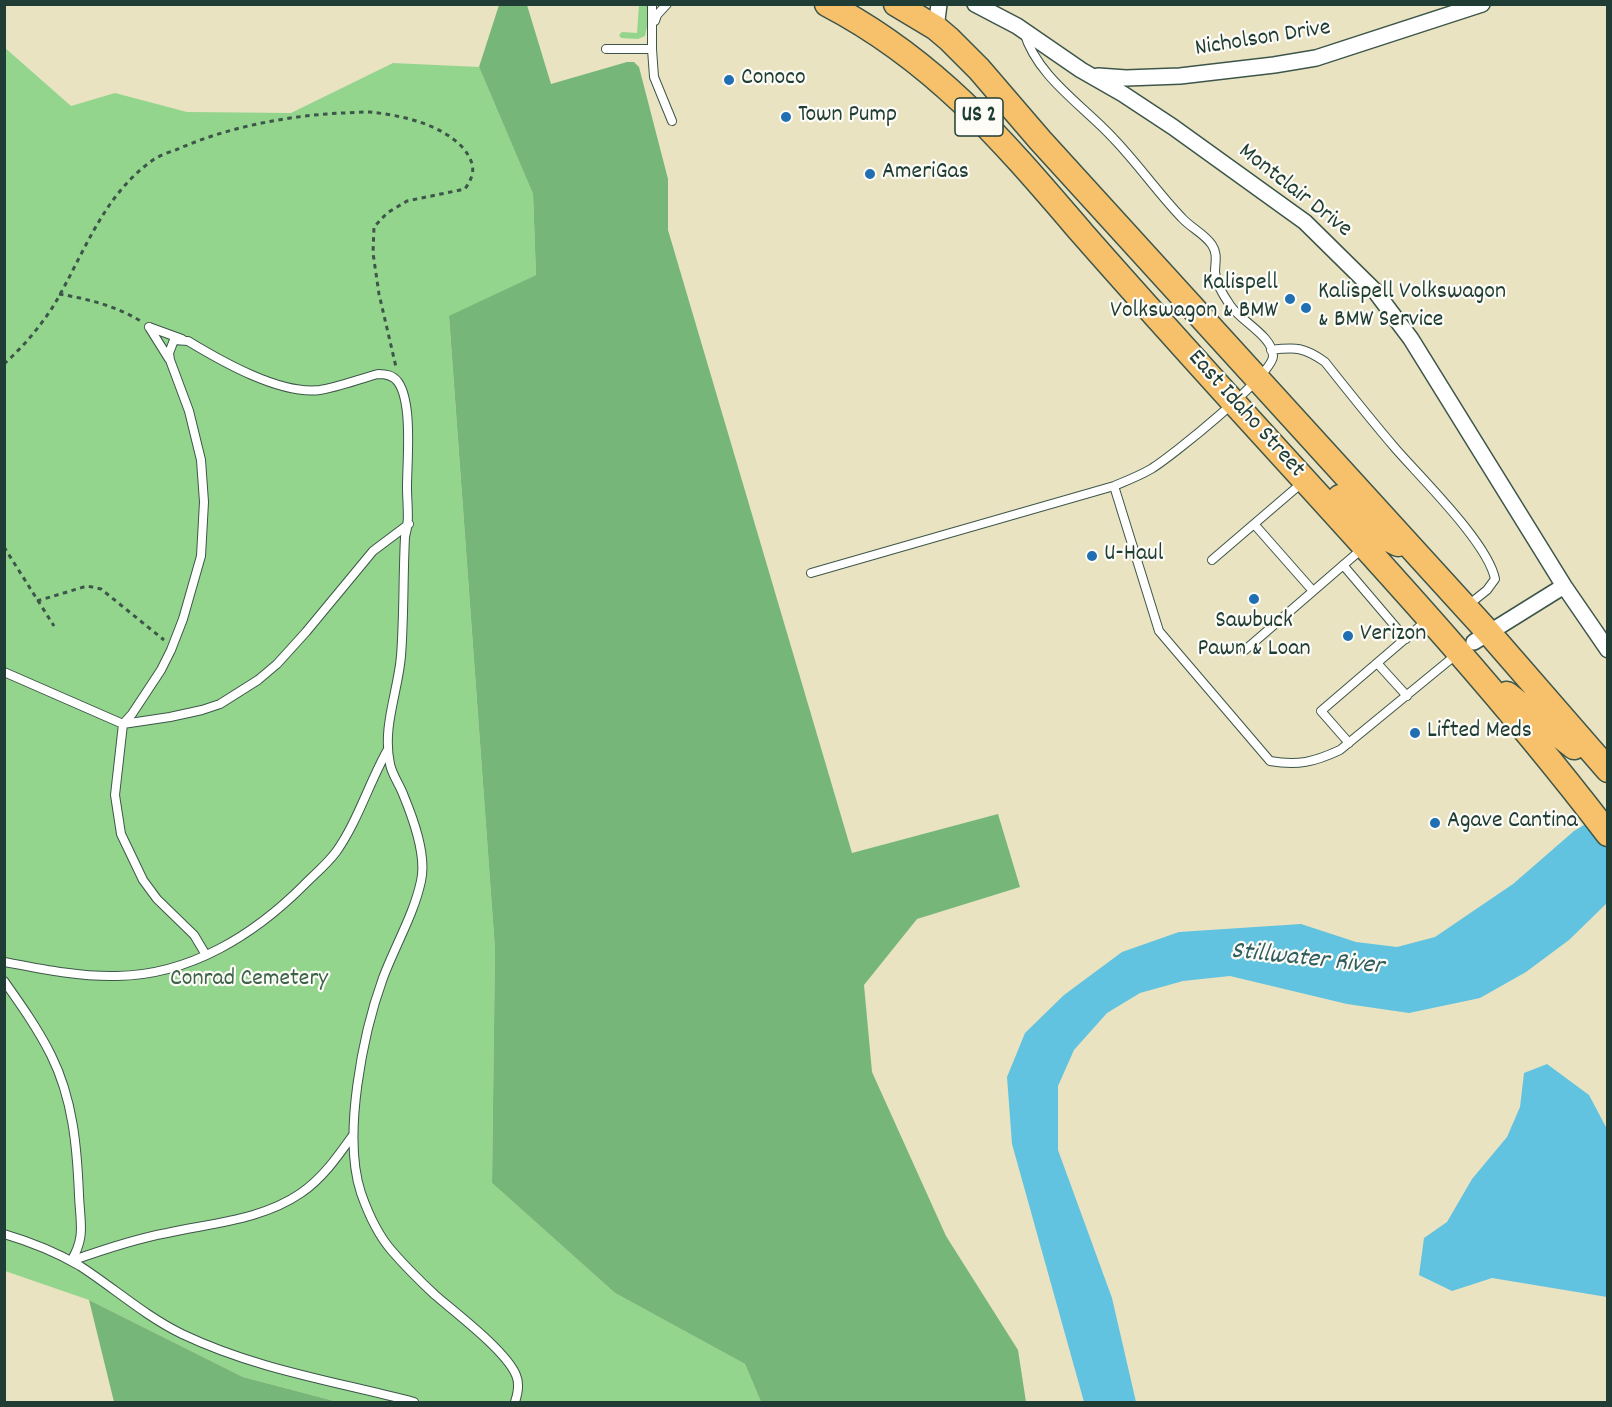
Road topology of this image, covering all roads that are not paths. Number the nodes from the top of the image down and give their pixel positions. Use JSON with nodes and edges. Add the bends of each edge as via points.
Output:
{"nodes":[{"id":1,"x":652,"y":4,"type":"edge"},
{"id":2,"x":667,"y":4,"type":"edge"},
{"id":3,"x":827,"y":4,"type":"edge"},
{"id":4,"x":896,"y":4,"type":"edge"},
{"id":5,"x":975,"y":4,"type":"edge"},
{"id":6,"x":1482,"y":4,"type":"edge"},
{"id":7,"x":938,"y":16,"type":"edge"},
{"id":8,"x":653,"y":25,"type":"junction"},
{"id":9,"x":1024,"y":31,"type":"junction"},
{"id":10,"x":606,"y":49,"type":"dead end"},
{"id":11,"x":652,"y":49,"type":"junction"},
{"id":12,"x":1081,"y":70,"type":"junction"},
{"id":13,"x":672,"y":122,"type":"dead end"},
{"id":14,"x":188,"y":341,"type":"junction"},
{"id":15,"x":1271,"y":350,"type":"junction"},
{"id":16,"x":170,"y":360,"type":"junction"},
{"id":17,"x":1258,"y":379,"type":"junction"},
{"id":18,"x":1233,"y":402,"type":"junction"},
{"id":19,"x":1305,"y":481,"type":"junction"},
{"id":20,"x":1114,"y":486,"type":"junction"},
{"id":21,"x":409,"y":524,"type":"junction"},
{"id":22,"x":1254,"y":524,"type":"junction"},
{"id":23,"x":1364,"y":546,"type":"junction"},
{"id":24,"x":1419,"y":555,"type":"junction"},
{"id":25,"x":1212,"y":560,"type":"dead end"},
{"id":26,"x":1343,"y":565,"type":"junction"},
{"id":27,"x":811,"y":573,"type":"dead end"},
{"id":28,"x":1564,"y":586,"type":"junction"},
{"id":29,"x":1313,"y":591,"type":"junction"},
{"id":30,"x":1466,"y":607,"type":"junction"},
{"id":31,"x":1429,"y":618,"type":"junction"},
{"id":32,"x":1406,"y":639,"type":"junction"},
{"id":33,"x":1474,"y":642,"type":"junction"},
{"id":34,"x":1245,"y":650,"type":"dead end"},
{"id":35,"x":1608,"y":650,"type":"edge"},
{"id":36,"x":1377,"y":663,"type":"junction"},
{"id":37,"x":4,"y":672,"type":"edge"},
{"id":38,"x":1407,"y":696,"type":"junction"},
{"id":39,"x":123,"y":724,"type":"junction"},
{"id":40,"x":1349,"y":743,"type":"junction"},
{"id":41,"x":387,"y":751,"type":"junction"},
{"id":42,"x":1605,"y":768,"type":"edge"},
{"id":43,"x":1608,"y":834,"type":"edge"},
{"id":44,"x":207,"y":956,"type":"junction"},
{"id":45,"x":4,"y":962,"type":"edge"},
{"id":46,"x":4,"y":981,"type":"edge"},
{"id":47,"x":354,"y":1135,"type":"junction"},
{"id":48,"x":4,"y":1234,"type":"edge"},
{"id":49,"x":71,"y":1262,"type":"junction"},
{"id":50,"x":414,"y":1402,"type":"edge"},
{"id":51,"x":516,"y":1402,"type":"edge"}],
"edges":[{"from":1,"to":8,"type":"lane"},
{"from":2,"to":8,"type":"lane"},
{"from":3,"to":18,"type":"highway","name":"East Idaho Street","number":"US 2","via":[[910,56],[979,117]]},
{"from":4,"to":7,"type":"highway","name":"East Idaho Street","number":"US 2"},
{"from":5,"to":9,"type":"street","name":"Montclair Drive"},
{"from":6,"to":12,"type":"street","name":"Nicholson Drive","via":[[1358,46],[1274,65],[1126,78],[1105,78]]},
{"from":7,"to":17,"type":"highway","name":"East Idaho Street","number":"US 2","via":[[1040,140]]},
{"from":8,"to":11,"type":"lane"},
{"from":9,"to":12,"type":"street","name":"Montclair Drive"},
{"from":9,"to":15,"type":"lane","via":[[1037,60],[1115,140],[1188,225],[1213,246],[1217,257],[1215,272],[1231,308],[1260,334]]},
{"from":10,"to":11,"type":"lane"},
{"from":11,"to":13,"type":"lane","via":[[654,77]]},
{"from":12,"to":28,"type":"street","name":"Montclair Drive","via":[[1173,127],[1305,222],[1375,291],[1411,339]]},
{"from":14,"to":16,"type":"lane","via":[[174,340]]},
{"from":14,"to":16,"type":"lane","via":[[149,327]]},
{"from":14,"to":21,"type":"lane","via":[[240,369],[297,388],[321,390],[378,374],[399,382],[409,439]]},
{"from":15,"to":17,"type":"lane","via":[[1271,364]]},
{"from":15,"to":30,"type":"lane","via":[[1300,348],[1325,362],[1462,524],[1493,569],[1495,579]]},
{"from":16,"to":39,"type":"lane","via":[[198,440],[204,502],[201,556],[173,646]]},
{"from":17,"to":18,"type":"lane"},
{"from":17,"to":24,"type":"highway","name":"East Idaho Street","number":"US 2"},
{"from":18,"to":19,"type":"highway","name":"East Idaho Street","number":"US 2"},
{"from":18,"to":20,"type":"lane","via":[[1159,464]]},
{"from":18,"to":24,"type":"highway","via":[[1264,421],[1376,533]]},
{"from":19,"to":22,"type":"lane"},
{"from":19,"to":23,"type":"highway","name":"East Idaho Street","number":"US 2"},
{"from":20,"to":27,"type":"lane"},
{"from":20,"to":40,"type":"lane","via":[[1159,631],[1270,761],[1291,764],[1318,760]]},
{"from":21,"to":39,"type":"lane","via":[[373,550],[277,664],[240,694],[202,710]]},
{"from":21,"to":41,"type":"lane","via":[[405,537],[401,656]]},
{"from":22,"to":25,"type":"lane"},
{"from":22,"to":29,"type":"lane"},
{"from":23,"to":26,"type":"lane"},
{"from":23,"to":31,"type":"highway","name":"East Idaho Street","number":"US 2"},
{"from":24,"to":30,"type":"highway","name":"East Idaho Street","number":"US 2"},
{"from":26,"to":29,"type":"lane"},
{"from":26,"to":32,"type":"lane"},
{"from":28,"to":33,"type":"street"},
{"from":28,"to":35,"type":"street","name":"Montclair Drive"},
{"from":29,"to":34,"type":"lane"},
{"from":30,"to":33,"type":"highway","name":"East Idaho Street","number":"US 2"},
{"from":31,"to":32,"type":"lane"},
{"from":31,"to":33,"type":"highway","name":"East Idaho Street","number":"US 2"},
{"from":32,"to":36,"type":"lane"},
{"from":33,"to":38,"type":"lane"},
{"from":33,"to":42,"type":"highway","name":"East Idaho Street","number":"US 2"},
{"from":33,"to":42,"type":"highway","via":[[1477,658],[1504,691]]},
{"from":33,"to":43,"type":"highway","name":"East Idaho Street","number":"US 2"},
{"from":36,"to":38,"type":"lane"},
{"from":36,"to":40,"type":"lane","via":[[1321,711]]},
{"from":37,"to":39,"type":"lane"},
{"from":38,"to":40,"type":"lane"},
{"from":39,"to":44,"type":"lane","via":[[115,788],[121,834],[143,880],[194,935]]},
{"from":41,"to":44,"type":"lane","via":[[336,851],[260,925]]},
{"from":41,"to":47,"type":"lane","via":[[391,770],[414,819],[422,870],[417,896],[382,981],[362,1056]]},
{"from":44,"to":45,"type":"lane","via":[[155,972],[120,976]]},
{"from":46,"to":49,"type":"lane","via":[[52,1056],[71,1114],[81,1231]]},
{"from":47,"to":49,"type":"lane","via":[[314,1183],[277,1206],[219,1224],[166,1233]]},
{"from":47,"to":51,"type":"lane","via":[[358,1183],[380,1235],[434,1294],[502,1355],[516,1375]]},
{"from":48,"to":49,"type":"lane"},
{"from":49,"to":50,"type":"lane","via":[[146,1313],[225,1353],[292,1374]]}]}
